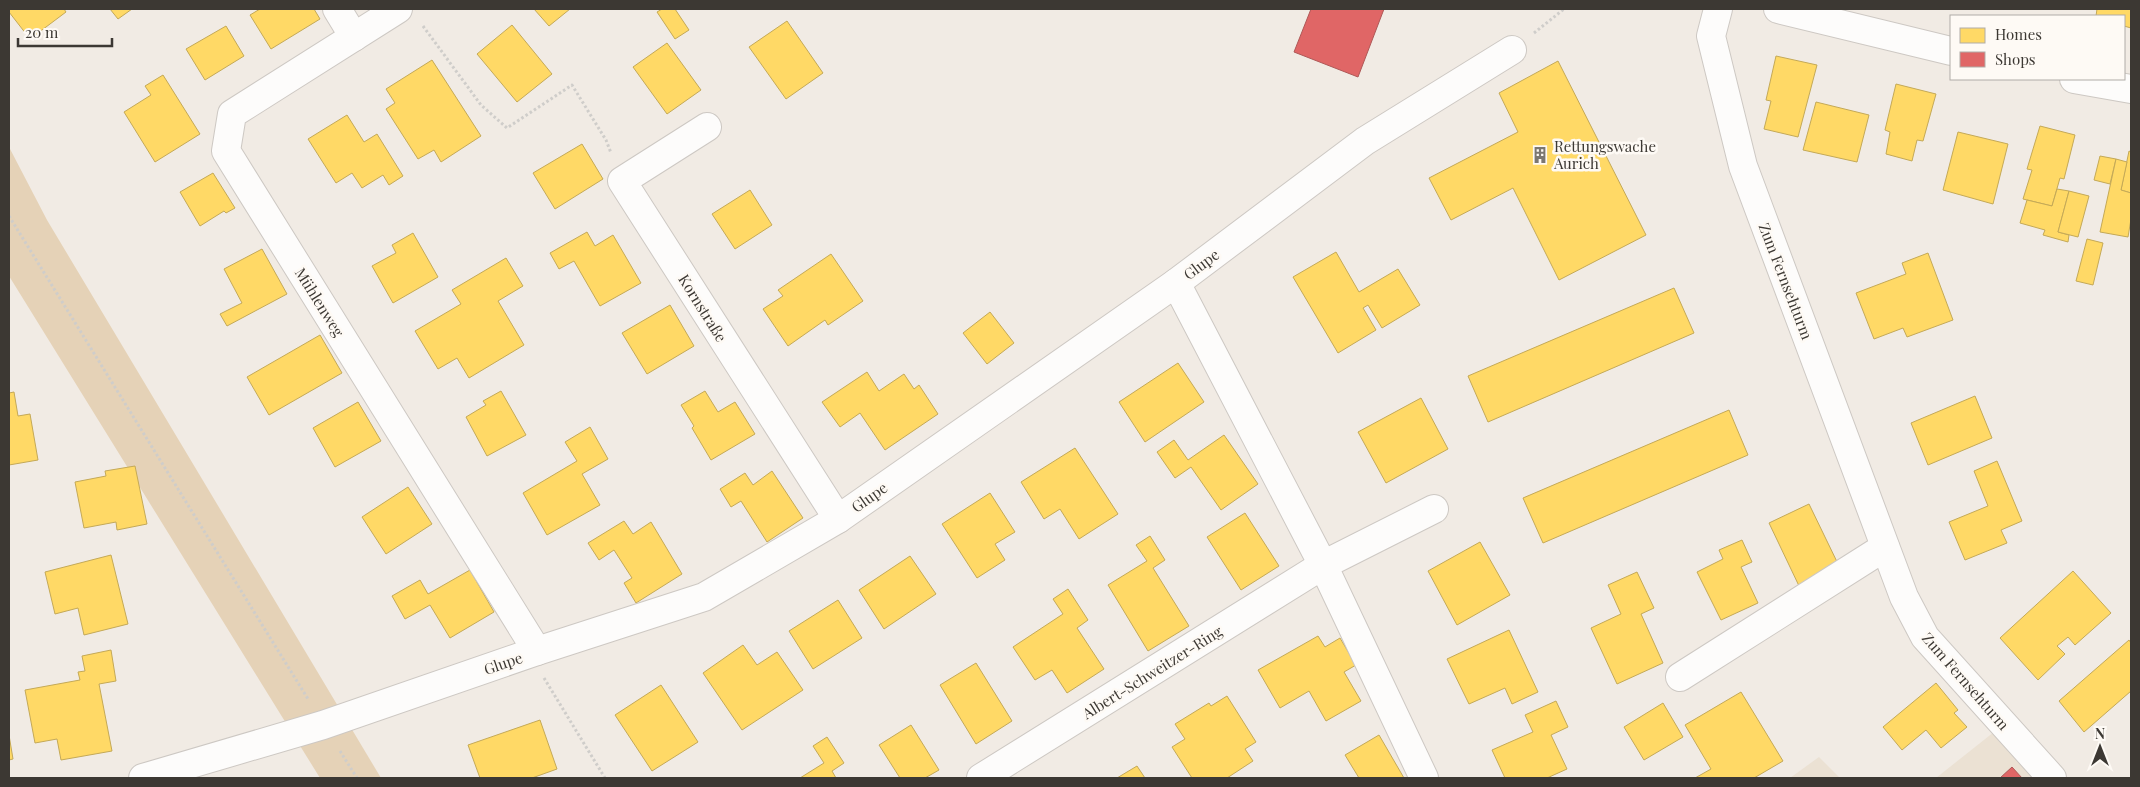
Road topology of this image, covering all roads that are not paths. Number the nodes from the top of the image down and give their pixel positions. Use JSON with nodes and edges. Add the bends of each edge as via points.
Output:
{"nodes":[{"id":1,"x":337,"y":9,"type":"edge"},
{"id":2,"x":398,"y":9,"type":"edge"},
{"id":3,"x":1718,"y":9,"type":"edge"},
{"id":4,"x":1778,"y":9,"type":"edge"},
{"id":5,"x":354,"y":37,"type":"junction"},
{"id":6,"x":1512,"y":50,"type":"road end"},
{"id":7,"x":1950,"y":51,"type":"edge"},
{"id":8,"x":2080,"y":80,"type":"edge"},
{"id":9,"x":2131,"y":89,"type":"edge"},
{"id":10,"x":707,"y":127,"type":"dead end"},
{"id":11,"x":1176,"y":283,"type":"junction"},
{"id":12,"x":1434,"y":509,"type":"dead end"},
{"id":13,"x":838,"y":519,"type":"junction"},
{"id":14,"x":1886,"y":547,"type":"junction"},
{"id":15,"x":1324,"y":565,"type":"junction"},
{"id":16,"x":537,"y":651,"type":"junction"},
{"id":17,"x":1680,"y":677,"type":"dead end"},
{"id":18,"x":143,"y":778,"type":"edge"},
{"id":19,"x":980,"y":778,"type":"edge"},
{"id":20,"x":1424,"y":778,"type":"edge"},
{"id":21,"x":2052,"y":778,"type":"edge"}],
"edges":[{"from":1,"to":5,"type":"street"},
{"from":2,"to":5,"type":"street","name":"Mühlenweg"},
{"from":3,"to":14,"type":"street","name":"Zum Fernsehturm","via":[[1711,36],[1743,166]]},
{"from":4,"to":7,"type":"street"},
{"from":5,"to":16,"type":"street","name":"Mühlenweg","via":[[232,114],[226,151]]},
{"from":6,"to":11,"type":"street","name":"Glupe","via":[[1365,141]]},
{"from":8,"to":9,"type":"street"},
{"from":10,"to":13,"type":"street","name":"Kornstraße","via":[[622,181]]},
{"from":11,"to":13,"type":"street","name":"Glupe"},
{"from":11,"to":15,"type":"street"},
{"from":12,"to":15,"type":"street","name":"Albert-Schweitzer-Ring"},
{"from":13,"to":16,"type":"street","name":"Glupe","via":[[704,597]]},
{"from":14,"to":17,"type":"street"},
{"from":14,"to":21,"type":"street","name":"Zum Fernsehturm","via":[[1904,597],[1925,637]]},
{"from":15,"to":19,"type":"street","name":"Albert-Schweitzer-Ring"},
{"from":15,"to":20,"type":"street"},
{"from":16,"to":18,"type":"street","name":"Glupe","via":[[324,725]]}]}
